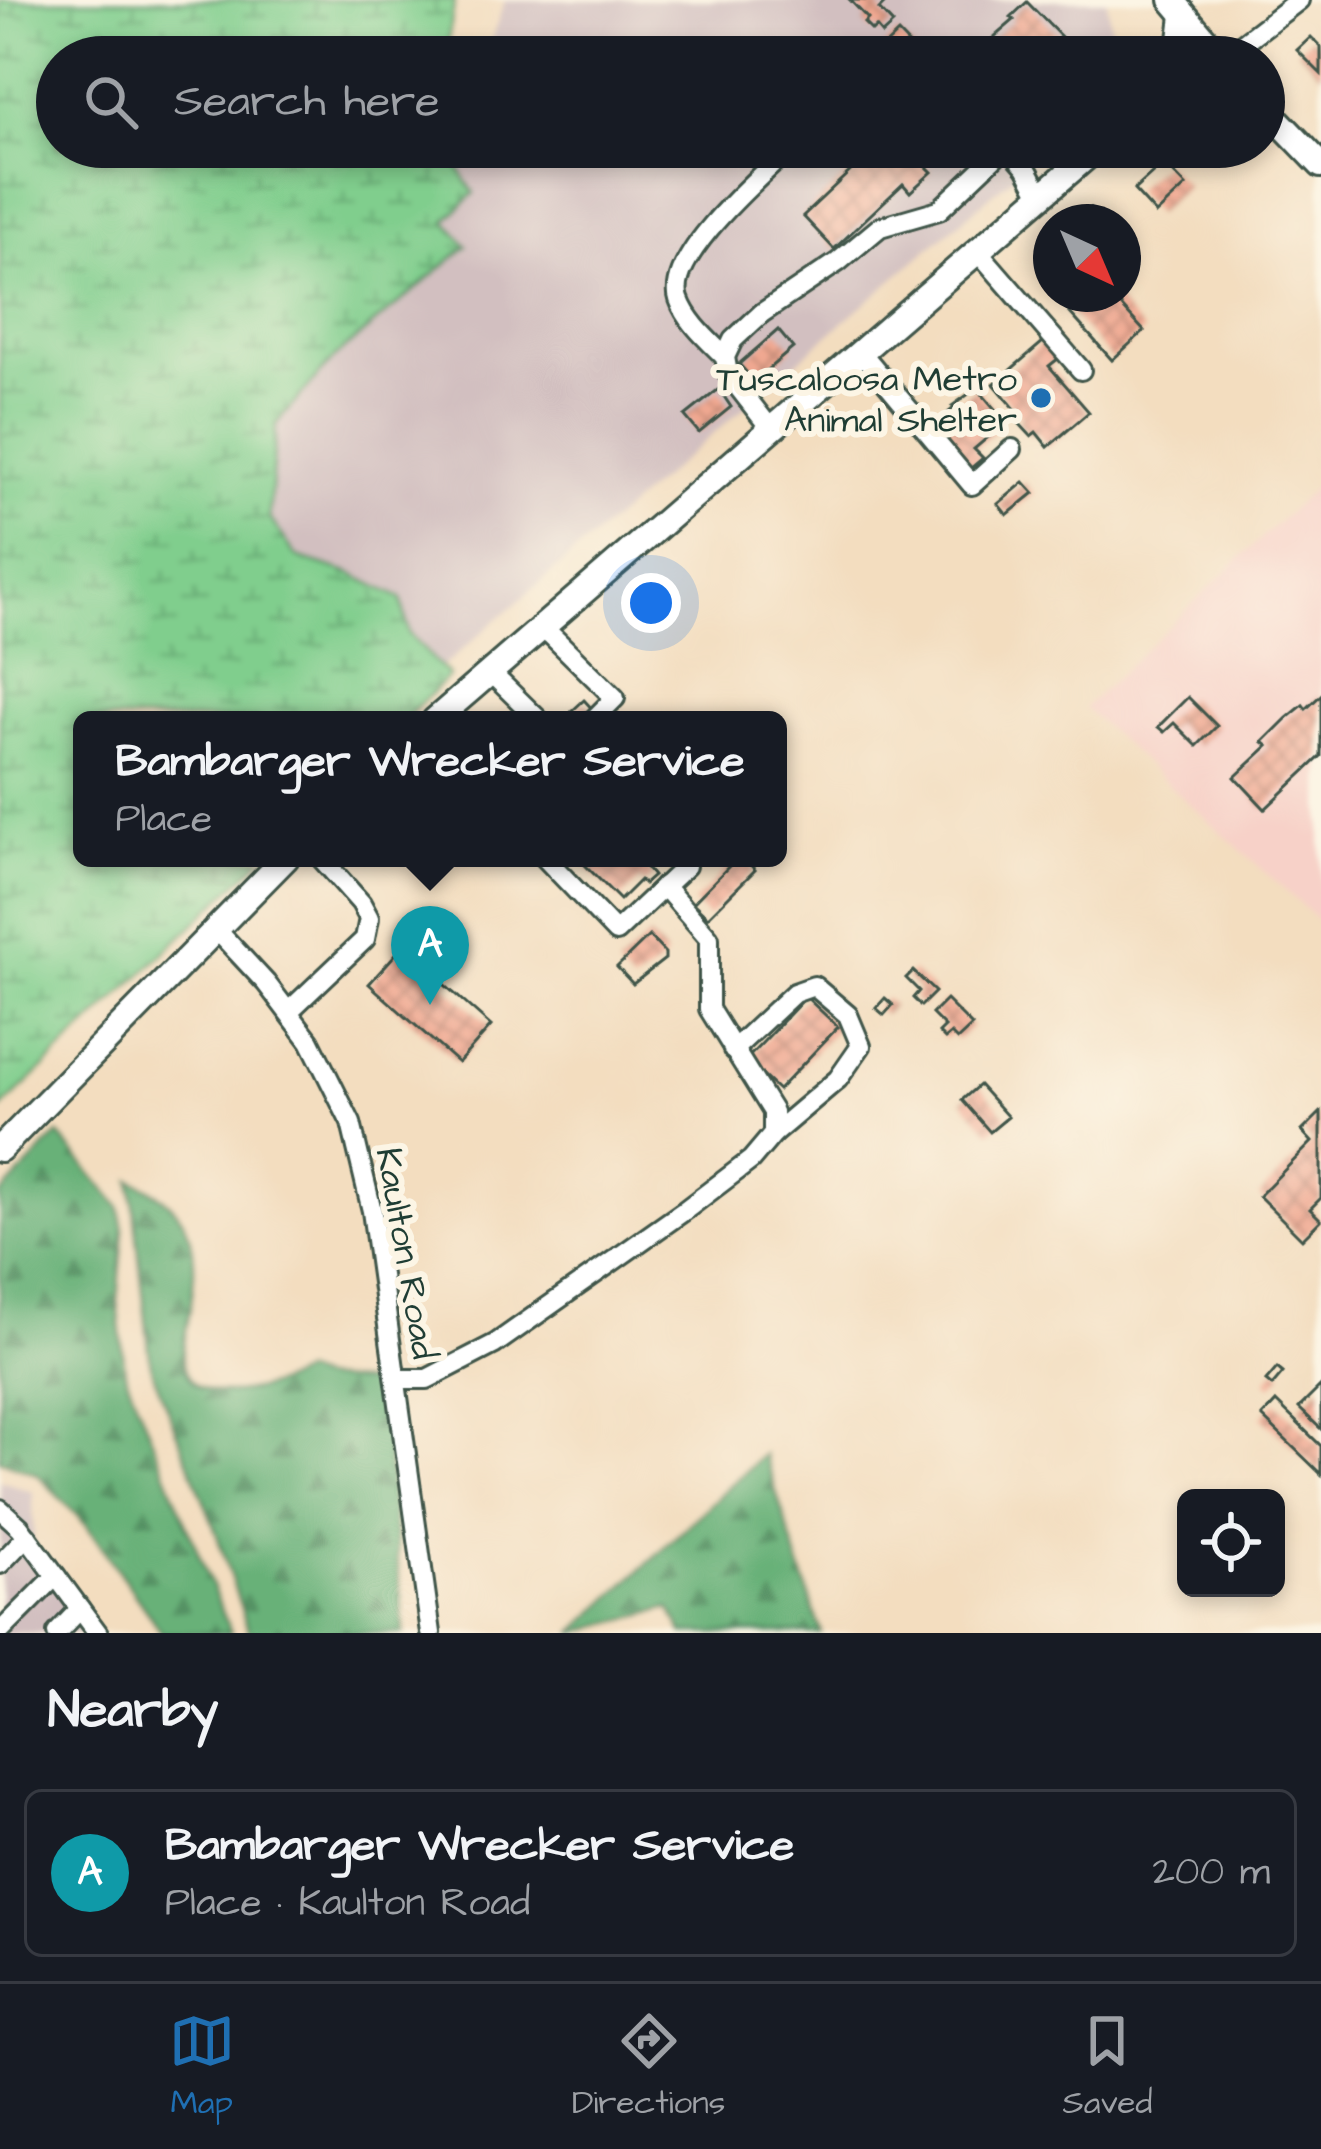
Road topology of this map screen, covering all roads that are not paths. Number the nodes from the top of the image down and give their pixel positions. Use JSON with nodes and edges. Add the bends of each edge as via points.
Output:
{"nodes":[{"id":1,"x":1298,"y":0,"type":"edge"},
{"id":2,"x":1178,"y":7,"type":"edge"},
{"id":3,"x":1199,"y":36,"type":"edge"},
{"id":4,"x":1252,"y":36,"type":"edge"},
{"id":5,"x":1285,"y":128,"type":"edge"},
{"id":6,"x":1321,"y":165,"type":"edge"},
{"id":7,"x":770,"y":168,"type":"edge"},
{"id":8,"x":983,"y":168,"type":"edge"},
{"id":9,"x":1028,"y":168,"type":"edge"},
{"id":10,"x":1073,"y":168,"type":"edge"},
{"id":11,"x":1041,"y":195,"type":"junction"},
{"id":12,"x":977,"y":250,"type":"junction"},
{"id":13,"x":860,"y":352,"type":"junction"},
{"id":14,"x":724,"y":357,"type":"junction"},
{"id":15,"x":1081,"y":370,"type":"dead end"},
{"id":16,"x":770,"y":428,"type":"junction"},
{"id":17,"x":1012,"y":449,"type":"dead end"},
{"id":18,"x":541,"y":625,"type":"junction"},
{"id":19,"x":489,"y":671,"type":"junction"},
{"id":20,"x":445,"y":711,"type":"edge"},
{"id":21,"x":530,"y":711,"type":"edge"},
{"id":22,"x":602,"y":711,"type":"edge"},
{"id":23,"x":277,"y":867,"type":"edge"},
{"id":24,"x":329,"y":867,"type":"edge"},
{"id":25,"x":554,"y":867,"type":"edge"},
{"id":26,"x":685,"y":867,"type":"edge"},
{"id":27,"x":664,"y":886,"type":"junction"},
{"id":28,"x":214,"y":927,"type":"junction"},
{"id":29,"x":289,"y":1011,"type":"junction"},
{"id":30,"x":733,"y":1050,"type":"junction"},
{"id":31,"x":773,"y":1134,"type":"junction"},
{"id":32,"x":0,"y":1149,"type":"edge"},
{"id":33,"x":397,"y":1378,"type":"junction"},
{"id":34,"x":0,"y":1509,"type":"edge"},
{"id":35,"x":27,"y":1536,"type":"junction"},
{"id":36,"x":0,"y":1564,"type":"edge"},
{"id":37,"x":56,"y":1576,"type":"junction"},
{"id":38,"x":80,"y":1609,"type":"junction"},
{"id":39,"x":0,"y":1632,"type":"edge"},
{"id":40,"x":57,"y":1633,"type":"edge"},
{"id":41,"x":98,"y":1633,"type":"edge"},
{"id":42,"x":431,"y":1633,"type":"edge"}],
"edges":[{"from":1,"to":4,"type":"street"},
{"from":2,"to":3,"type":"main road"},
{"from":5,"to":6,"type":"main road"},
{"from":7,"to":14,"type":"street","via":[[685,259],[677,278],[688,315]]},
{"from":8,"to":14,"type":"street","via":[[939,209],[880,227],[762,313]]},
{"from":9,"to":11,"type":"street"},
{"from":10,"to":11,"type":"main road"},
{"from":11,"to":12,"type":"main road"},
{"from":12,"to":13,"type":"main road"},
{"from":12,"to":15,"type":"street"},
{"from":13,"to":16,"type":"main road"},
{"from":13,"to":17,"type":"street","via":[[972,485]]},
{"from":14,"to":16,"type":"street"},
{"from":16,"to":18,"type":"main road"},
{"from":18,"to":19,"type":"main road"},
{"from":18,"to":22,"type":"street","via":[[615,698]]},
{"from":19,"to":20,"type":"main road"},
{"from":19,"to":21,"type":"street"},
{"from":23,"to":28,"type":"main road"},
{"from":24,"to":29,"type":"street","via":[[369,918],[364,939]]},
{"from":25,"to":27,"type":"street","via":[[616,932]]},
{"from":26,"to":27,"type":"street"},
{"from":27,"to":30,"type":"street","via":[[709,938],[710,1009]]},
{"from":28,"to":29,"type":"street","name":"Kaulton Road"},
{"from":28,"to":32,"type":"main road"},
{"from":29,"to":33,"type":"street","name":"Kaulton Road","via":[[351,1123]]},
{"from":30,"to":31,"type":"street","via":[[773,1112]]},
{"from":30,"to":31,"type":"street","via":[[794,993],[814,986],[848,1015],[861,1046],[838,1079]]},
{"from":31,"to":33,"type":"street","via":[[751,1160],[495,1344],[427,1379]]},
{"from":33,"to":42,"type":"street","name":"Kaulton Road"},
{"from":34,"to":35,"type":"street"},
{"from":35,"to":36,"type":"street"},
{"from":35,"to":37,"type":"street"},
{"from":37,"to":38,"type":"street"},
{"from":37,"to":39,"type":"street"},
{"from":38,"to":40,"type":"street"},
{"from":38,"to":41,"type":"street"}]}
